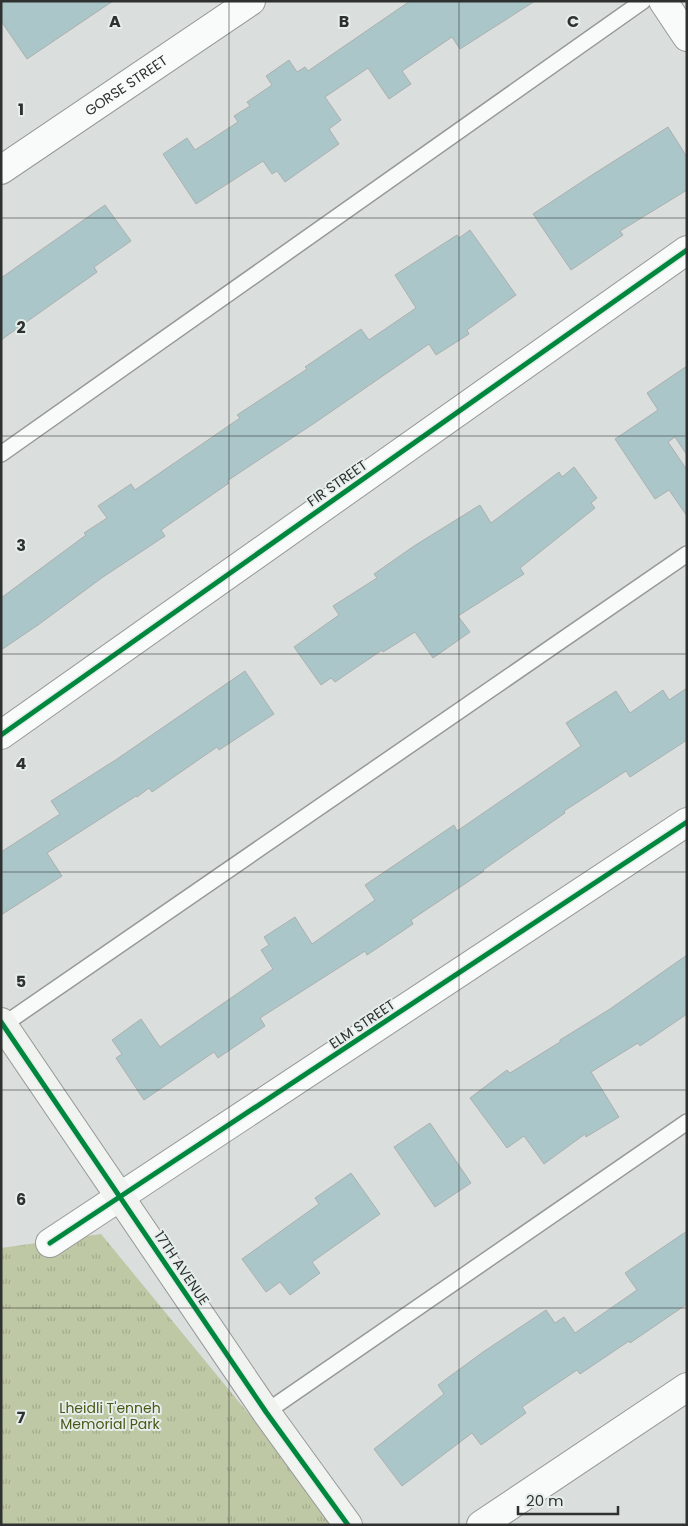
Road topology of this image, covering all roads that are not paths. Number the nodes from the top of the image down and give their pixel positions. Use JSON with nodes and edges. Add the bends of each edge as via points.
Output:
{"nodes":[{"id":1,"x":251,"y":1,"type":"edge"},
{"id":2,"x":644,"y":1,"type":"edge"},
{"id":3,"x":663,"y":1,"type":"edge"},
{"id":4,"x":687,"y":37,"type":"edge"},
{"id":5,"x":1,"y":170,"type":"edge"},
{"id":6,"x":687,"y":250,"type":"edge"},
{"id":7,"x":1,"y":454,"type":"edge"},
{"id":8,"x":687,"y":554,"type":"edge"},
{"id":9,"x":1,"y":736,"type":"edge"},
{"id":10,"x":687,"y":822,"type":"edge"},
{"id":11,"x":2,"y":1023,"type":"edge"},
{"id":12,"x":687,"y":1122,"type":"edge"},
{"id":13,"x":120,"y":1198,"type":"junction"},
{"id":14,"x":50,"y":1243,"type":"dead end"},
{"id":15,"x":687,"y":1388,"type":"edge"},
{"id":16,"x":266,"y":1412,"type":"junction"},
{"id":17,"x":348,"y":1525,"type":"edge"},
{"id":18,"x":481,"y":1525,"type":"edge"}],
"edges":[{"from":1,"to":5,"type":"street","name":"GORSE STREET"},
{"from":2,"to":7,"type":"lane"},
{"from":3,"to":4,"type":"street"},
{"from":6,"to":9,"type":"street","name":"FIR STREET"},
{"from":8,"to":11,"type":"lane"},
{"from":10,"to":13,"type":"street","name":"ELM STREET"},
{"from":11,"to":13,"type":"street","name":"17TH AVENUE"},
{"from":12,"to":16,"type":"lane"},
{"from":13,"to":14,"type":"street","name":"ELM STREET"},
{"from":13,"to":16,"type":"street","name":"17TH AVENUE"},
{"from":15,"to":18,"type":"street"},
{"from":16,"to":17,"type":"street","name":"17TH AVENUE"}]}
